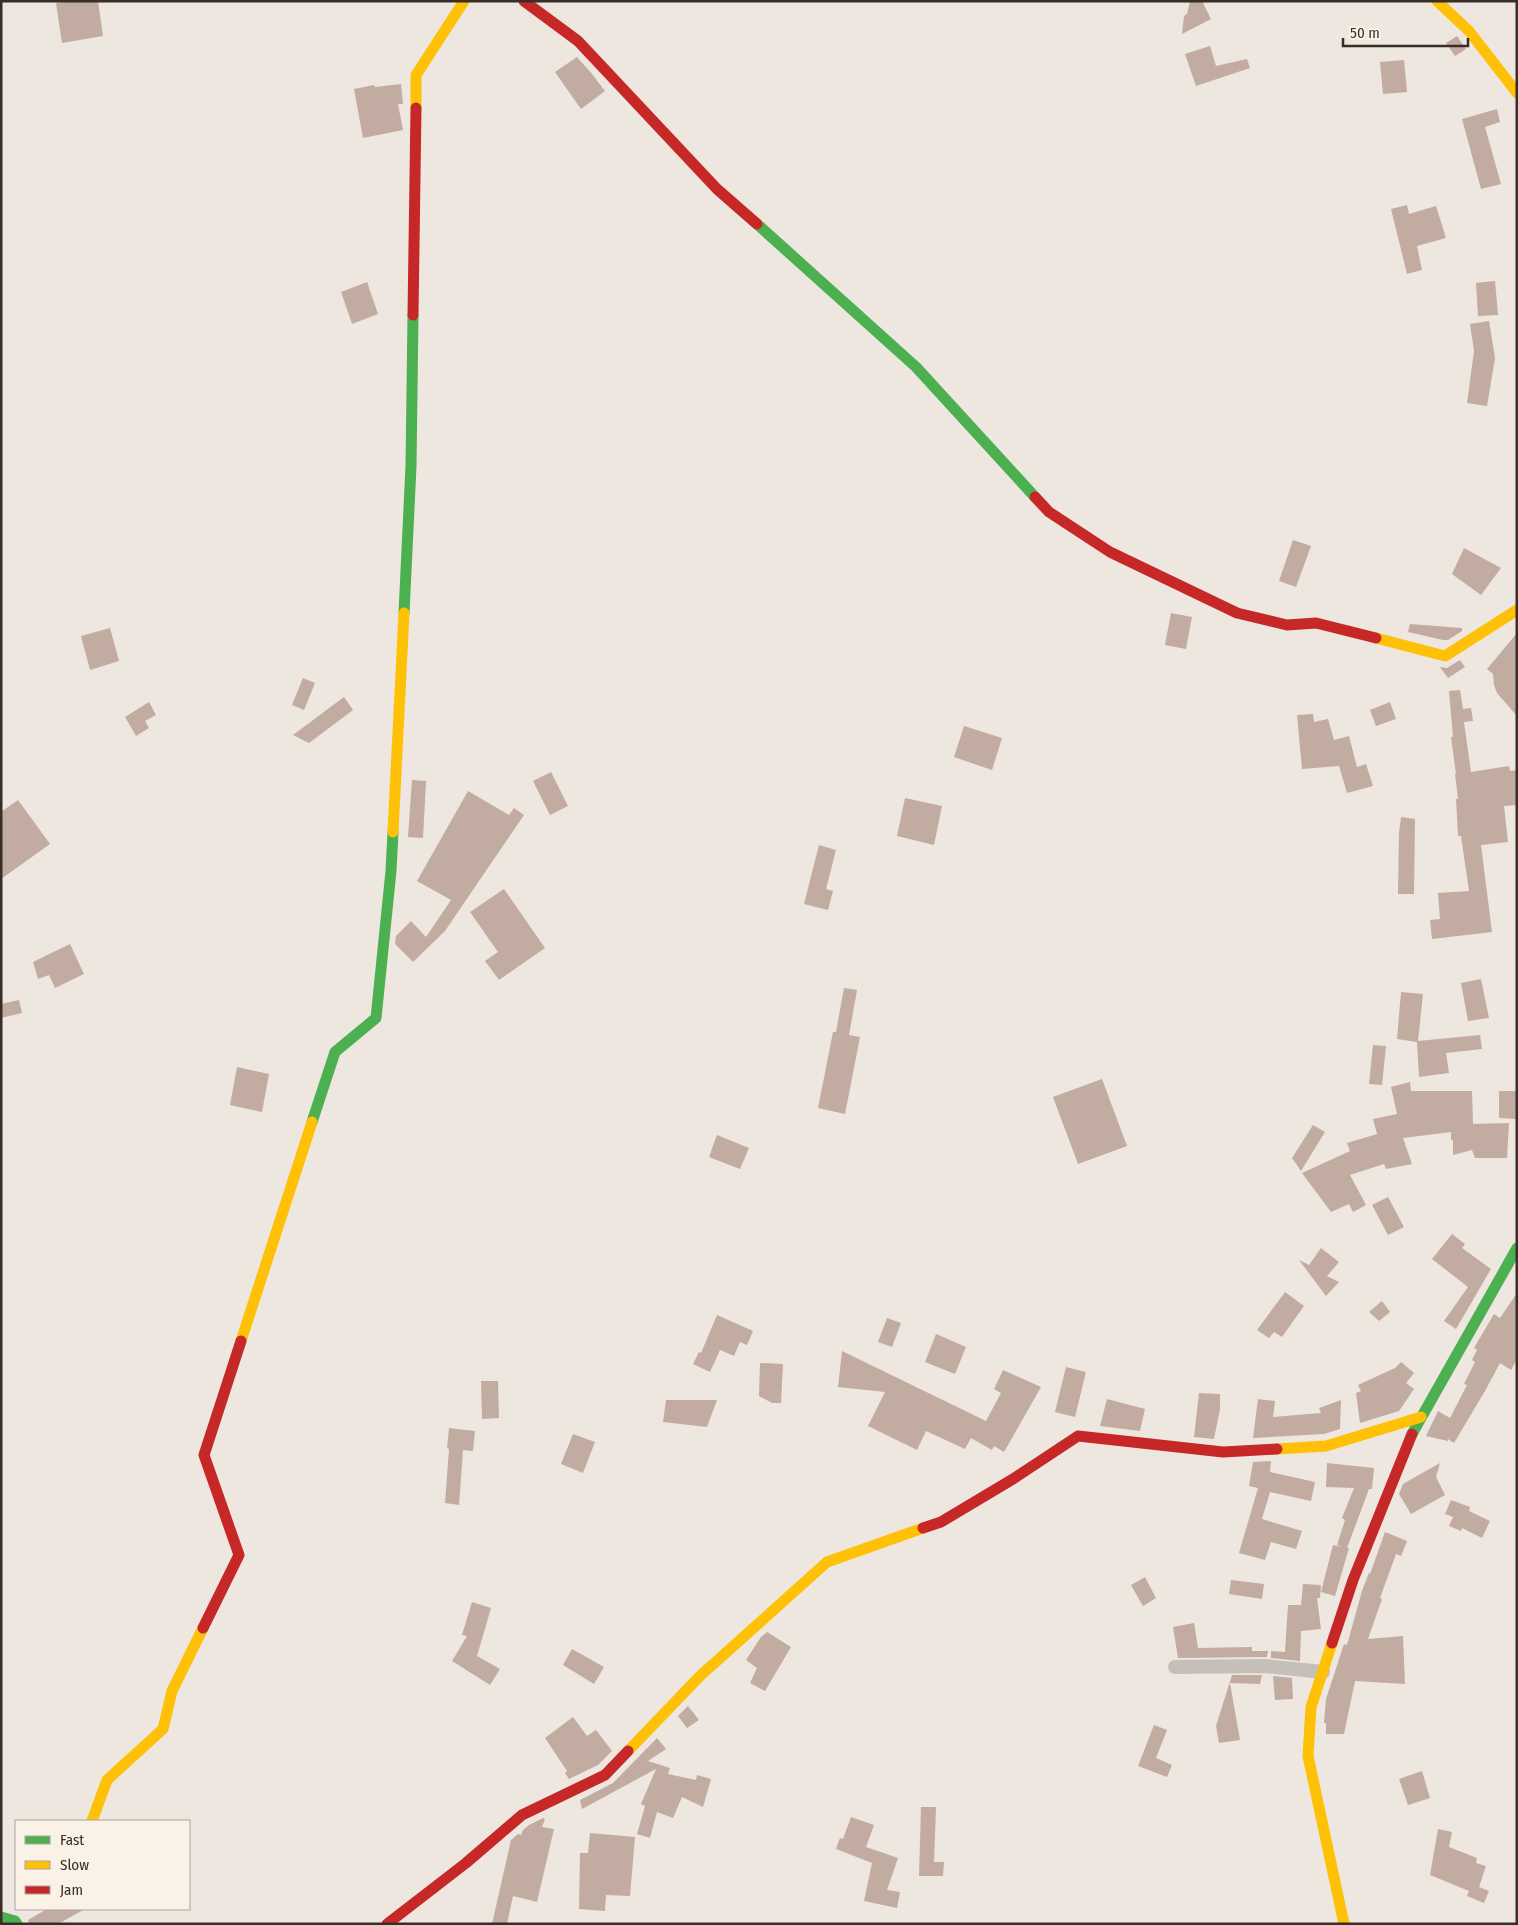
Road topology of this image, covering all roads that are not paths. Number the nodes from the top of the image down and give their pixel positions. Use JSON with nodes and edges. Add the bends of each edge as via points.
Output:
{"nodes":[{"id":1,"x":464,"y":1,"type":"edge"},
{"id":2,"x":524,"y":1,"type":"edge"},
{"id":3,"x":1437,"y":1,"type":"edge"},
{"id":4,"x":1517,"y":93,"type":"edge"},
{"id":5,"x":1517,"y":610,"type":"edge"},
{"id":6,"x":1517,"y":1248,"type":"edge"},
{"id":7,"x":1421,"y":1417,"type":"junction"},
{"id":8,"x":1175,"y":1667,"type":"dead end"},
{"id":9,"x":1323,"y":1672,"type":"junction"},
{"id":10,"x":92,"y":1820,"type":"edge"},
{"id":11,"x":1,"y":1917,"type":"edge"},
{"id":12,"x":18,"y":1920,"type":"edge"},
{"id":13,"x":387,"y":1924,"type":"edge"},
{"id":14,"x":1344,"y":1924,"type":"edge"}],
"edges":[{"from":1,"to":10,"type":"street","via":[[416,75],[411,466],[392,862],[376,1018],[335,1052],[204,1455],[240,1554],[172,1690],[162,1729],[107,1780]]},
{"from":2,"to":5,"type":"street","via":[[578,41],[716,189],[916,367],[1049,512],[1110,552],[1237,613],[1287,625],[1316,624],[1445,656]]},
{"from":3,"to":4,"type":"street","via":[[1469,31]]},
{"from":6,"to":7,"type":"street"},
{"from":7,"to":9,"type":"street","via":[[1407,1442],[1353,1580]]},
{"from":7,"to":13,"type":"street","via":[[1326,1446],[1242,1451],[1223,1452],[1078,1436],[941,1522],[827,1562],[700,1676],[605,1775],[522,1815]]},
{"from":8,"to":9,"type":"street","via":[[1265,1666]]},
{"from":9,"to":14,"type":"street","via":[[1311,1707],[1308,1756]]},
{"from":11,"to":12,"type":"street"}]}
